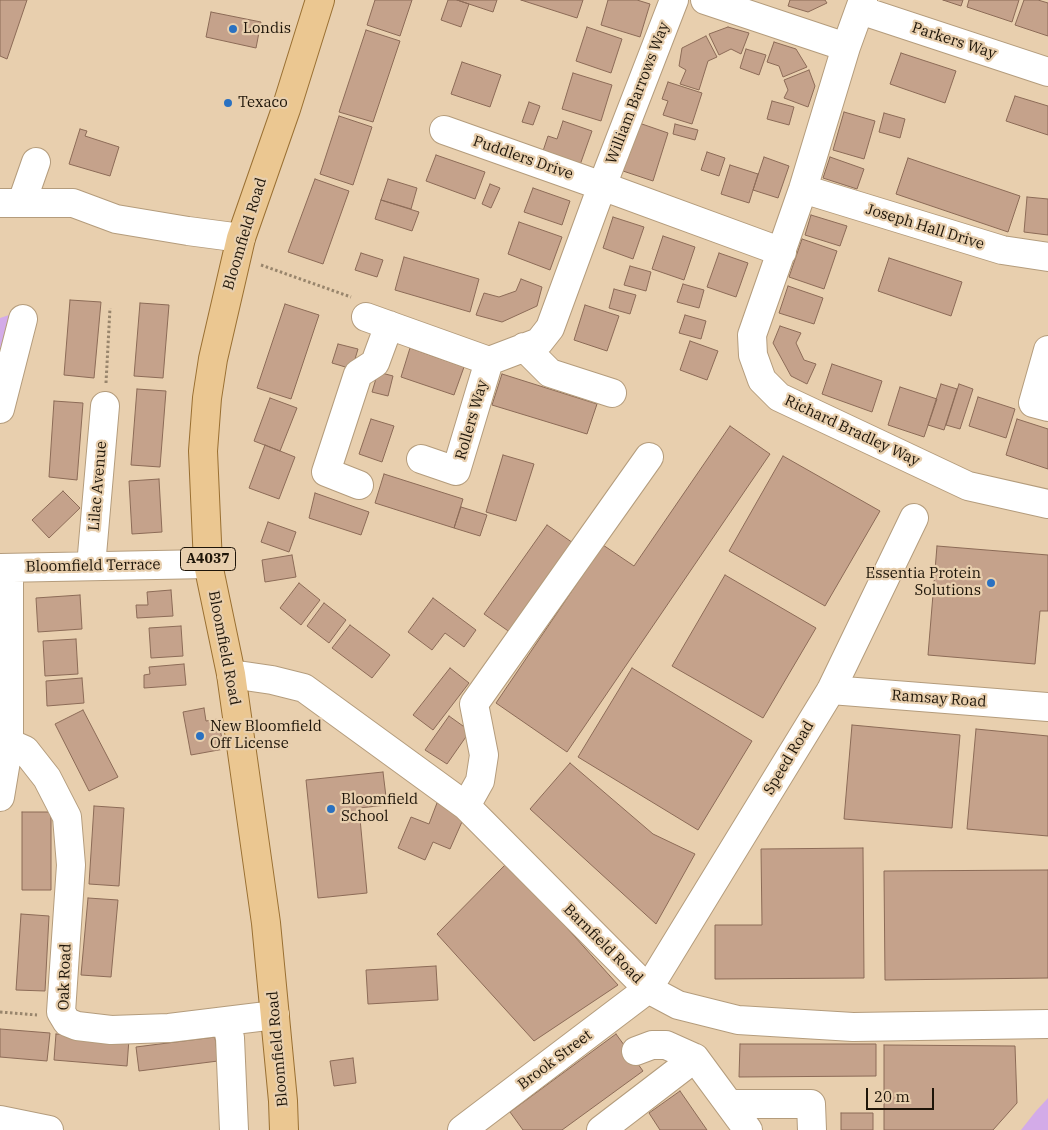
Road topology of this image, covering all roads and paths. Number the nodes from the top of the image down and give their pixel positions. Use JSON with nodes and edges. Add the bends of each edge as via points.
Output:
{"nodes":[{"id":1,"x":320,"y":0,"type":"edge"},
{"id":2,"x":674,"y":0,"type":"edge"},
{"id":3,"x":705,"y":0,"type":"edge"},
{"id":4,"x":862,"y":5,"type":"edge"},
{"id":5,"x":846,"y":47,"type":"junction"},
{"id":6,"x":1048,"y":72,"type":"edge"},
{"id":7,"x":444,"y":130,"type":"dead end"},
{"id":8,"x":36,"y":162,"type":"dead end"},
{"id":9,"x":602,"y":186,"type":"junction"},
{"id":10,"x":803,"y":189,"type":"junction"},
{"id":11,"x":6,"y":202,"type":"edge"},
{"id":12,"x":238,"y":247,"type":"junction"},
{"id":13,"x":782,"y":252,"type":"junction"},
{"id":14,"x":1048,"y":257,"type":"edge"},
{"id":15,"x":110,"y":308,"type":"dead end"},
{"id":16,"x":23,"y":319,"type":"dead end"},
{"id":17,"x":378,"y":321,"type":"junction"},
{"id":18,"x":524,"y":347,"type":"junction"},
{"id":19,"x":1048,"y":350,"type":"edge"},
{"id":20,"x":489,"y":361,"type":"junction"},
{"id":21,"x":612,"y":393,"type":"dead end"},
{"id":22,"x":105,"y":406,"type":"joint"},
{"id":23,"x":1048,"y":408,"type":"edge"},
{"id":24,"x":0,"y":409,"type":"edge"},
{"id":25,"x":649,"y":457,"type":"dead end"},
{"id":26,"x":421,"y":459,"type":"dead end"},
{"id":27,"x":359,"y":485,"type":"dead end"},
{"id":28,"x":1048,"y":504,"type":"edge"},
{"id":29,"x":914,"y":518,"type":"dead end"},
{"id":30,"x":208,"y":564,"type":"junction"},
{"id":31,"x":91,"y":566,"type":"junction"},
{"id":32,"x":4,"y":568,"type":"edge"},
{"id":33,"x":231,"y":674,"type":"junction"},
{"id":34,"x":830,"y":690,"type":"junction"},
{"id":35,"x":1048,"y":707,"type":"edge"},
{"id":36,"x":9,"y":743,"type":"junction"},
{"id":37,"x":0,"y":797,"type":"edge"},
{"id":38,"x":466,"y":806,"type":"junction"},
{"id":39,"x":648,"y":989,"type":"junction"},
{"id":40,"x":0,"y":1012,"type":"edge"},
{"id":41,"x":61,"y":1012,"type":"junction"},
{"id":42,"x":275,"y":1015,"type":"junction"},
{"id":43,"x":226,"y":1021,"type":"junction"},
{"id":44,"x":1048,"y":1024,"type":"edge"},
{"id":45,"x":636,"y":1051,"type":"dead end"},
{"id":46,"x":695,"y":1058,"type":"junction"},
{"id":47,"x":729,"y":1104,"type":"junction"},
{"id":48,"x":0,"y":1120,"type":"edge"},
{"id":49,"x":632,"y":1121,"type":"edge"},
{"id":50,"x":49,"y":1130,"type":"edge"},
{"id":51,"x":234,"y":1130,"type":"edge"},
{"id":52,"x":284,"y":1130,"type":"edge"},
{"id":53,"x":462,"y":1130,"type":"edge"},
{"id":54,"x":601,"y":1130,"type":"edge"},
{"id":55,"x":748,"y":1130,"type":"edge"},
{"id":56,"x":812,"y":1130,"type":"edge"}],
"edges":[{"from":1,"to":12,"type":"main road","name":"Bloomfield Road","number":"A4037"},
{"from":2,"to":9,"type":"street","name":"William Barrows Way"},
{"from":3,"to":5,"type":"street"},
{"from":4,"to":5,"type":"street","name":"Richard Bradley Way"},
{"from":4,"to":6,"type":"street","name":"Parkers Way"},
{"from":5,"to":10,"type":"street","name":"Richard Bradley Way"},
{"from":7,"to":9,"type":"street","name":"Puddlers Drive"},
{"from":8,"to":11,"type":"street"},
{"from":9,"to":13,"type":"street"},
{"from":9,"to":18,"type":"street","name":"William Barrows Way","via":[[550,328],[539,342]]},
{"from":10,"to":13,"type":"street","name":"Richard Bradley Way"},
{"from":10,"to":14,"type":"street","name":"Joseph Hall Drive","via":[[1002,250]]},
{"from":11,"to":12,"type":"street","via":[[72,203],[116,219],[188,231]]},
{"from":12,"to":17,"type":"path","via":[[372,304]]},
{"from":12,"to":30,"type":"main road","name":"Bloomfield Road","number":"A4037","via":[[207,398],[202,451]]},
{"from":13,"to":28,"type":"street","name":"Richard Bradley Way","via":[[752,335],[753,355],[762,380],[779,397],[968,486]]},
{"from":15,"to":22,"type":"path"},
{"from":16,"to":24,"type":"street"},
{"from":17,"to":20,"type":"street"},
{"from":17,"to":27,"type":"street","via":[[375,362],[358,374],[326,472]]},
{"from":18,"to":20,"type":"street","name":"William Barrows Way"},
{"from":18,"to":21,"type":"street","via":[[550,373]]},
{"from":19,"to":23,"type":"street","via":[[1033,403]]},
{"from":20,"to":26,"type":"street","name":"Rollers Way","via":[[456,471]]},
{"from":22,"to":31,"type":"street","name":"Lilac Avenue"},
{"from":25,"to":38,"type":"street","via":[[474,704],[484,755],[480,781]]},
{"from":29,"to":34,"type":"street","name":"Speed Road"},
{"from":30,"to":31,"type":"street","name":"Bloomfield Terrace"},
{"from":30,"to":33,"type":"main road","name":"Bloomfield Road","number":"A4037"},
{"from":31,"to":32,"type":"street","name":"Bloomfield Terrace"},
{"from":32,"to":36,"type":"street","name":"Bloomfield Terrace"},
{"from":33,"to":38,"type":"street","name":"Barnfield Road","via":[[304,688]]},
{"from":33,"to":42,"type":"main road","name":"Bloomfield Road","number":"A4037","via":[[266,923]]},
{"from":34,"to":35,"type":"street","name":"Ramsay Road"},
{"from":34,"to":39,"type":"street","name":"Speed Road"},
{"from":36,"to":37,"type":"street","name":"Bloomfield Terrace"},
{"from":36,"to":41,"type":"street","name":"Oak Road","via":[[25,750],[47,778],[67,817],[71,865]]},
{"from":38,"to":39,"type":"street","name":"Barnfield Road"},
{"from":39,"to":44,"type":"street","name":"Barnfield Road","via":[[678,1004],[738,1020],[853,1027]]},
{"from":39,"to":53,"type":"street","name":"Brook Street"},
{"from":40,"to":41,"type":"path","via":[[46,1016]]},
{"from":41,"to":43,"type":"street","name":"Oak Road","via":[[66,1022],[77,1026],[111,1030],[169,1028]]},
{"from":42,"to":43,"type":"street","name":"Oak Road"},
{"from":42,"to":52,"type":"main road","name":"Bloomfield Road","number":"A4037"},
{"from":43,"to":51,"type":"street","via":[[230,1038]]},
{"from":45,"to":46,"type":"street","via":[[652,1045],[666,1045]]},
{"from":46,"to":47,"type":"street"},
{"from":46,"to":49,"type":"street"},
{"from":47,"to":55,"type":"street"},
{"from":47,"to":56,"type":"street","via":[[811,1104]]},
{"from":48,"to":50,"type":"street"},
{"from":49,"to":54,"type":"street"}]}
